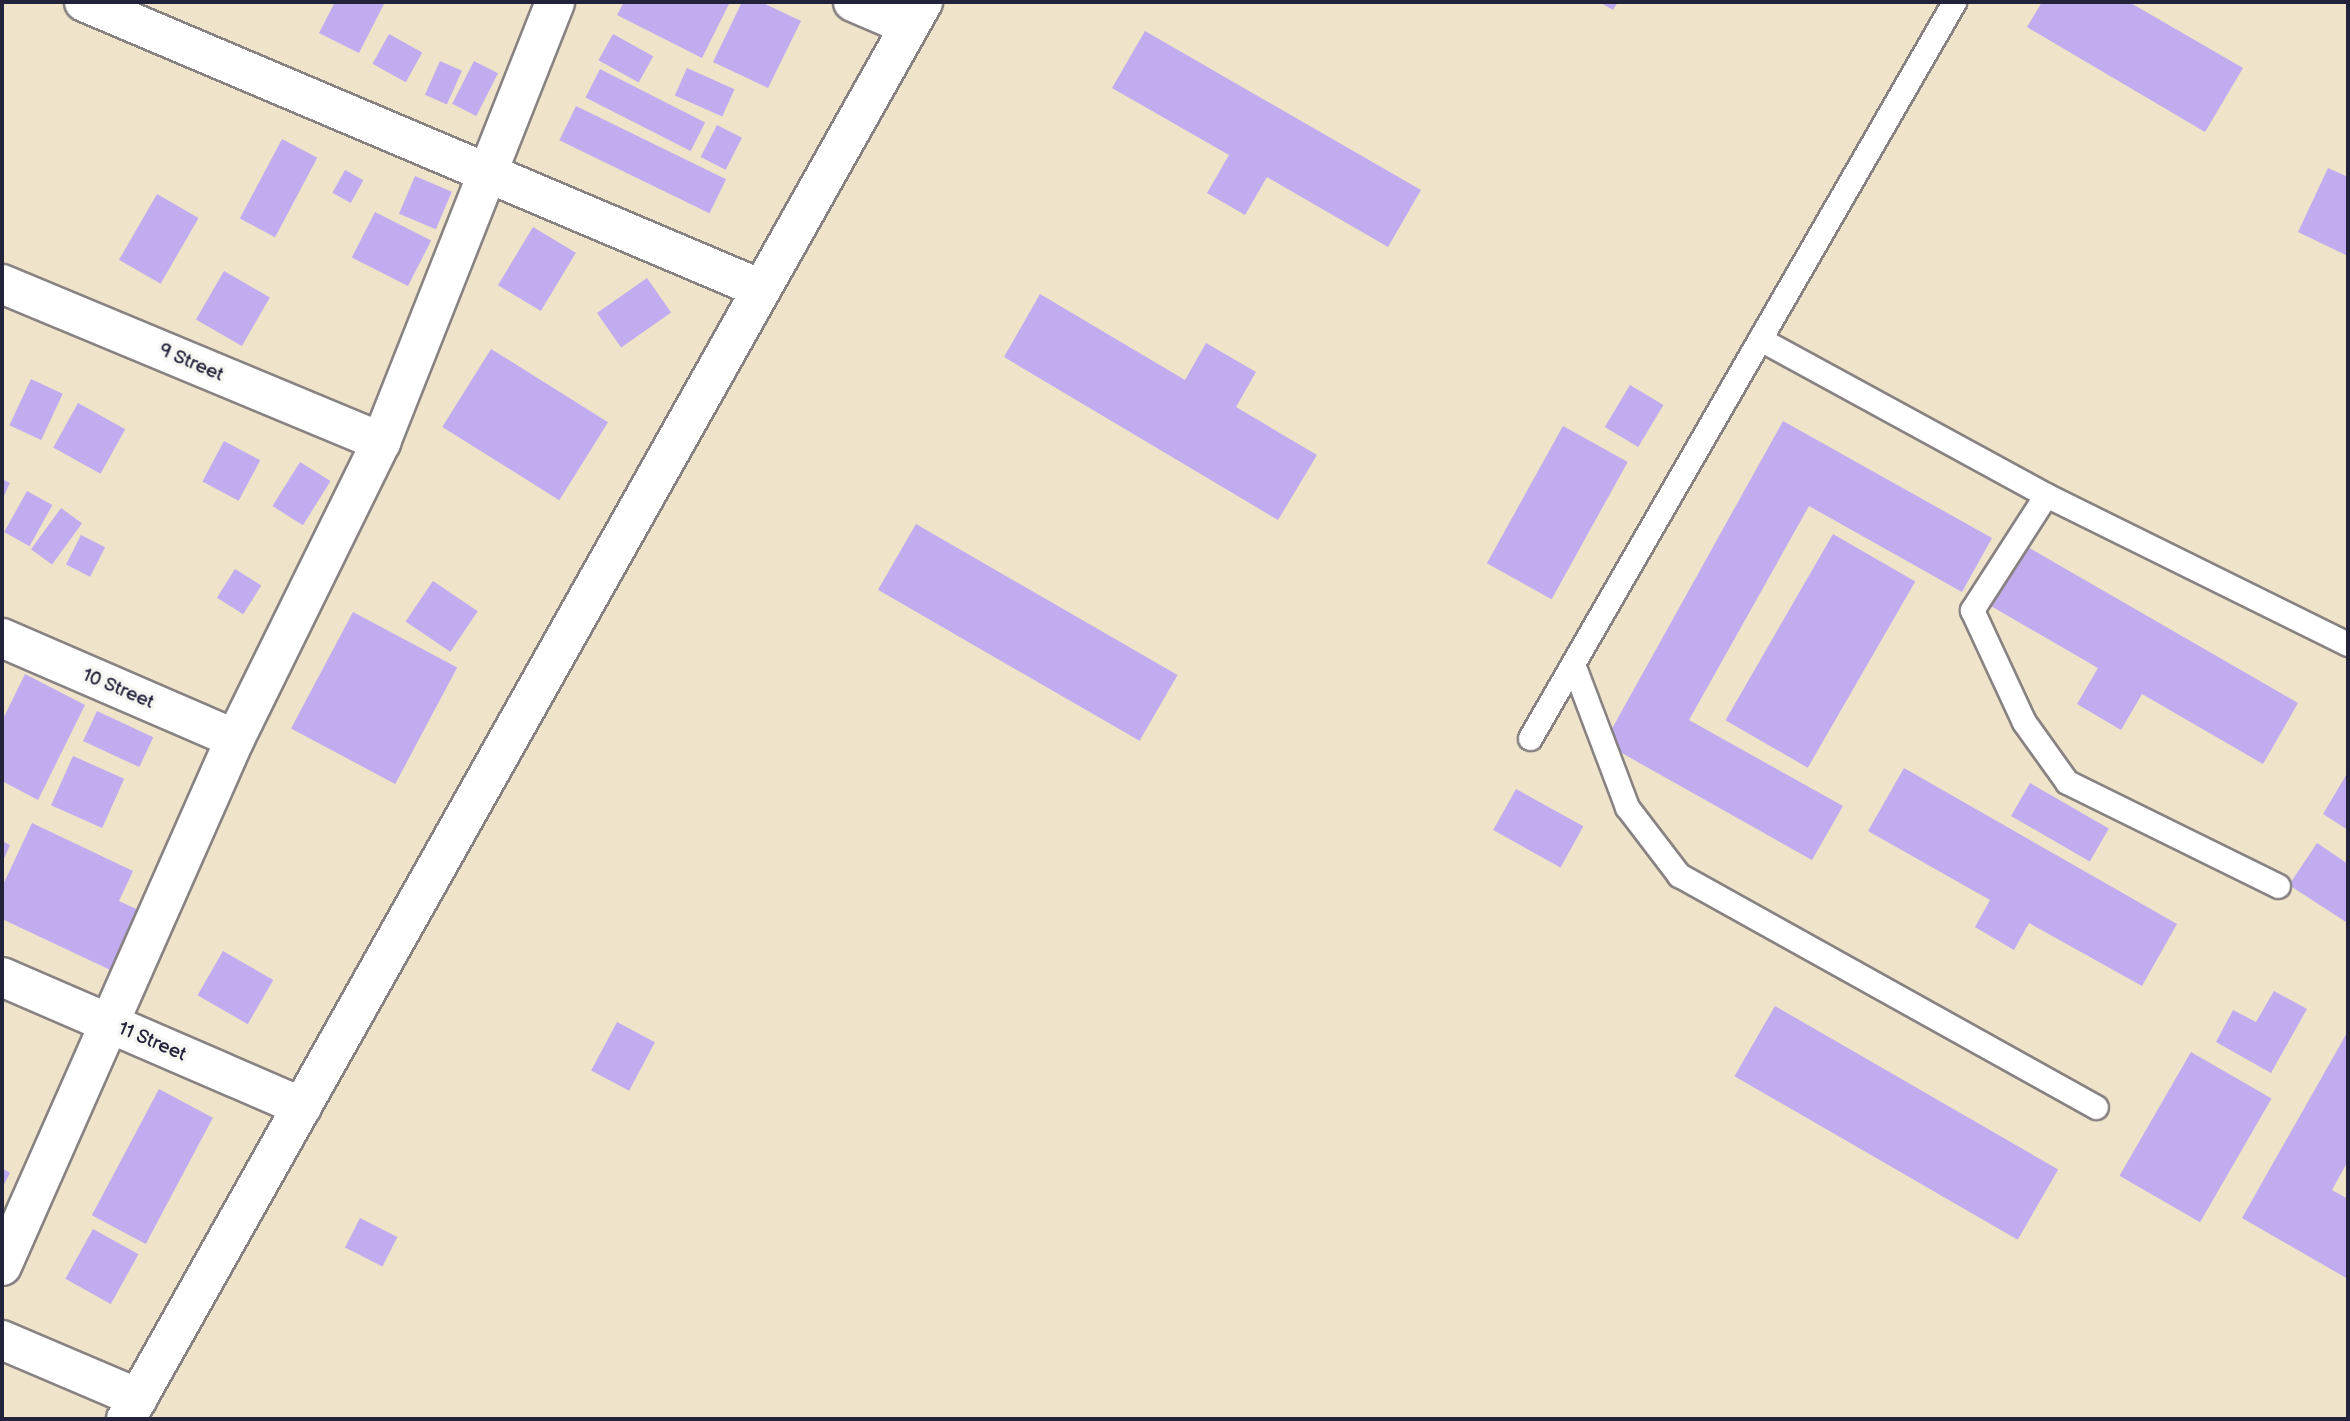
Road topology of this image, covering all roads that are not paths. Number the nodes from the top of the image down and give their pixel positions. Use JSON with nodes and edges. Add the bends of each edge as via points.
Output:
{"nodes":[{"id":1,"x":85,"y":2,"type":"edge"},
{"id":2,"x":555,"y":2,"type":"edge"},
{"id":3,"x":853,"y":2,"type":"edge"},
{"id":4,"x":1954,"y":2,"type":"edge"},
{"id":5,"x":916,"y":14,"type":"edge"},
{"id":6,"x":486,"y":171,"type":"junction"},
{"id":7,"x":2,"y":284,"type":"edge"},
{"id":8,"x":761,"y":289,"type":"junction"},
{"id":9,"x":1760,"y":339,"type":"junction"},
{"id":10,"x":381,"y":442,"type":"junction"},
{"id":11,"x":2046,"y":495,"type":"junction"},
{"id":12,"x":2,"y":638,"type":"edge"},
{"id":13,"x":2348,"y":644,"type":"edge"},
{"id":14,"x":1573,"y":664,"type":"junction"},
{"id":15,"x":1530,"y":738,"type":"dead end"},
{"id":16,"x":235,"y":739,"type":"junction"},
{"id":17,"x":2277,"y":886,"type":"dead end"},
{"id":18,"x":2,"y":977,"type":"edge"},
{"id":19,"x":109,"y":1023,"type":"junction"},
{"id":20,"x":302,"y":1107,"type":"junction"},
{"id":21,"x":2096,"y":1107,"type":"dead end"},
{"id":22,"x":2,"y":1266,"type":"edge"},
{"id":23,"x":2,"y":1340,"type":"edge"},
{"id":24,"x":132,"y":1409,"type":"edge"}],
"edges":[{"from":1,"to":6,"type":"street"},
{"from":2,"to":6,"type":"street"},
{"from":3,"to":5,"type":"street"},
{"from":4,"to":9,"type":"lane"},
{"from":5,"to":8,"type":"street"},
{"from":6,"to":8,"type":"street"},
{"from":6,"to":10,"type":"street"},
{"from":7,"to":10,"type":"street","name":"9 Street"},
{"from":8,"to":20,"type":"street"},
{"from":9,"to":11,"type":"lane"},
{"from":9,"to":14,"type":"lane"},
{"from":10,"to":16,"type":"street"},
{"from":11,"to":13,"type":"lane"},
{"from":11,"to":17,"type":"lane","via":[[1972,610],[2024,722],[2067,782]]},
{"from":12,"to":16,"type":"street","name":"10 Street"},
{"from":14,"to":15,"type":"lane"},
{"from":14,"to":21,"type":"lane","via":[[1627,807],[1679,875]]},
{"from":16,"to":19,"type":"street"},
{"from":18,"to":19,"type":"street","name":"11 Street"},
{"from":19,"to":20,"type":"street","name":"11 Street"},
{"from":19,"to":22,"type":"street"},
{"from":20,"to":24,"type":"street"},
{"from":23,"to":24,"type":"street"}]}
